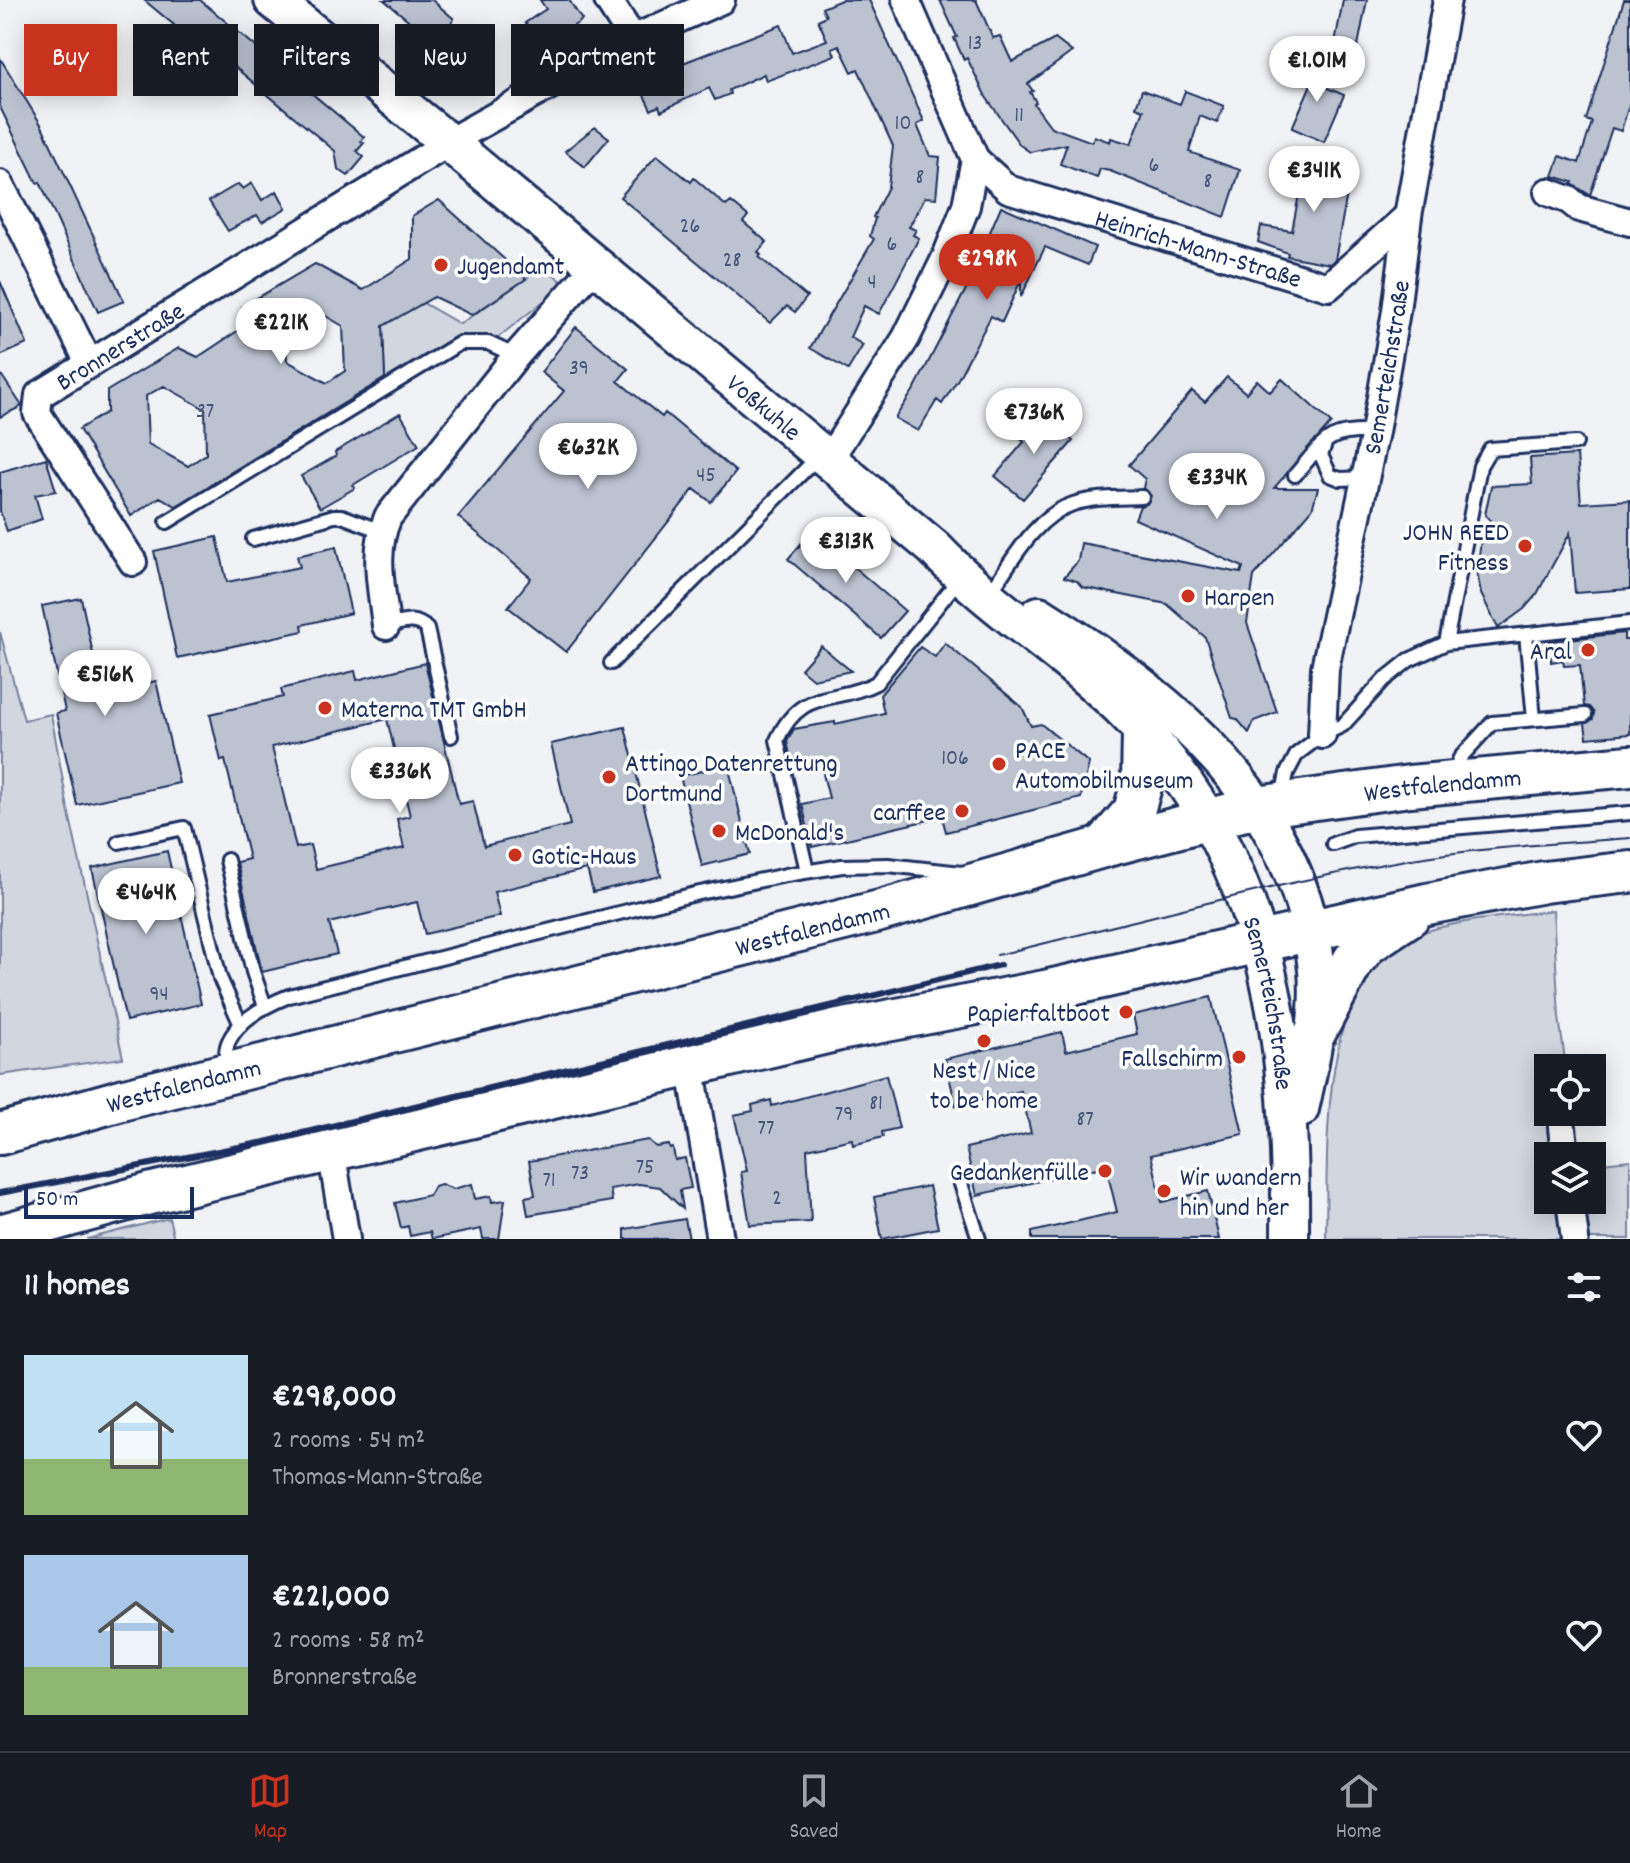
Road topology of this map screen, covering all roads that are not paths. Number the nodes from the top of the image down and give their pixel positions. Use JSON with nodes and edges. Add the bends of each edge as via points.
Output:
{"nodes":[{"id":1,"x":273,"y":0,"type":"edge"},
{"id":2,"x":608,"y":0,"type":"edge"},
{"id":3,"x":721,"y":0,"type":"edge"},
{"id":4,"x":906,"y":0,"type":"edge"},
{"id":5,"x":1447,"y":0,"type":"edge"},
{"id":6,"x":623,"y":24,"type":"edge"},
{"id":7,"x":667,"y":24,"type":"edge"},
{"id":8,"x":531,"y":96,"type":"edge"},
{"id":9,"x":448,"y":142,"type":"junction"},
{"id":10,"x":975,"y":159,"type":"junction"},
{"id":11,"x":0,"y":184,"type":"edge"},
{"id":12,"x":1548,"y":192,"type":"dead end"},
{"id":13,"x":1627,"y":212,"type":"edge"},
{"id":14,"x":1408,"y":216,"type":"junction"},
{"id":15,"x":595,"y":266,"type":"junction"},
{"id":16,"x":516,"y":356,"type":"junction"},
{"id":17,"x":89,"y":363,"type":"junction"},
{"id":18,"x":1375,"y":432,"type":"junction"},
{"id":19,"x":1326,"y":441,"type":"junction"},
{"id":20,"x":1576,"y":443,"type":"dead end"},
{"id":21,"x":824,"y":458,"type":"junction"},
{"id":22,"x":1295,"y":475,"type":"dead end"},
{"id":23,"x":1365,"y":478,"type":"junction"},
{"id":24,"x":1142,"y":497,"type":"dead end"},
{"id":25,"x":167,"y":522,"type":"dead end"},
{"id":26,"x":381,"y":531,"type":"junction"},
{"id":27,"x":253,"y":539,"type":"dead end"},
{"id":28,"x":133,"y":562,"type":"dead end"},
{"id":29,"x":981,"y":586,"type":"junction"},
{"id":30,"x":1630,"y":623,"type":"edge"},
{"id":31,"x":386,"y":626,"type":"joint"},
{"id":32,"x":1526,"y":634,"type":"junction"},
{"id":33,"x":1446,"y":643,"type":"junction"},
{"id":34,"x":611,"y":663,"type":"dead end"},
{"id":35,"x":1585,"y":715,"type":"dead end"},
{"id":36,"x":1534,"y":719,"type":"junction"},
{"id":37,"x":1143,"y":732,"type":"junction"},
{"id":38,"x":1322,"y":735,"type":"junction"},
{"id":39,"x":451,"y":736,"type":"dead end"},
{"id":40,"x":1630,"y":766,"type":"edge"},
{"id":41,"x":1449,"y":782,"type":"junction"},
{"id":42,"x":1269,"y":804,"type":"junction"},
{"id":43,"x":1630,"y":813,"type":"edge"},
{"id":44,"x":1208,"y":819,"type":"junction"},
{"id":45,"x":119,"y":842,"type":"dead end"},
{"id":46,"x":1333,"y":844,"type":"dead end"},
{"id":47,"x":1103,"y":847,"type":"junction"},
{"id":48,"x":227,"y":860,"type":"dead end"},
{"id":49,"x":807,"y":871,"type":"junction"},
{"id":50,"x":1630,"y":872,"type":"edge"},
{"id":51,"x":996,"y":878,"type":"junction"},
{"id":52,"x":1427,"y":904,"type":"junction"},
{"id":53,"x":1310,"y":931,"type":"junction"},
{"id":54,"x":1259,"y":942,"type":"junction"},
{"id":55,"x":265,"y":1006,"type":"junction"},
{"id":56,"x":241,"y":1025,"type":"junction"},
{"id":57,"x":1314,"y":1035,"type":"junction"},
{"id":58,"x":690,"y":1064,"type":"junction"},
{"id":59,"x":225,"y":1074,"type":"junction"},
{"id":60,"x":1562,"y":1127,"type":"dead end"},
{"id":61,"x":10,"y":1130,"type":"edge"},
{"id":62,"x":1564,"y":1142,"type":"edge"},
{"id":63,"x":1291,"y":1149,"type":"junction"},
{"id":64,"x":331,"y":1150,"type":"junction"},
{"id":65,"x":960,"y":1181,"type":"dead end"},
{"id":66,"x":1572,"y":1214,"type":"edge"},
{"id":67,"x":13,"y":1231,"type":"edge"},
{"id":68,"x":346,"y":1239,"type":"edge"},
{"id":69,"x":720,"y":1239,"type":"edge"},
{"id":70,"x":979,"y":1239,"type":"edge"},
{"id":71,"x":1290,"y":1239,"type":"edge"},
{"id":72,"x":1575,"y":1239,"type":"edge"}],
"edges":[{"from":1,"to":9,"type":"street","name":"Voßkuhle"},
{"from":2,"to":6,"type":"street"},
{"from":3,"to":7,"type":"street","name":"Bronnerstraße"},
{"from":4,"to":10,"type":"street"},
{"from":5,"to":14,"type":"street","name":"Semerteichstraße"},
{"from":8,"to":9,"type":"street","name":"Bronnerstraße"},
{"from":9,"to":15,"type":"street","name":"Voßkuhle"},
{"from":9,"to":17,"type":"street","name":"Bronnerstraße"},
{"from":10,"to":14,"type":"street","name":"Heinrich-Mann-Straße","via":[[1008,189],[1328,287]]},
{"from":10,"to":21,"type":"street","via":[[966,206],[906,338]]},
{"from":11,"to":17,"type":"street"},
{"from":12,"to":13,"type":"street","via":[[1579,208]]},
{"from":14,"to":18,"type":"street","name":"Semerteichstraße"},
{"from":15,"to":16,"type":"street"},
{"from":15,"to":21,"type":"street","name":"Voßkuhle"},
{"from":16,"to":25,"type":"lane","via":[[488,343],[460,343]]},
{"from":16,"to":26,"type":"street"},
{"from":17,"to":28,"type":"street","name":"Bronnerstraße","via":[[39,395],[37,413]]},
{"from":18,"to":19,"type":"lane","via":[[1335,434]]},
{"from":18,"to":23,"type":"street","name":"Semerteichstraße"},
{"from":19,"to":22,"type":"lane"},
{"from":19,"to":23,"type":"lane","via":[[1321,455],[1330,475]]},
{"from":20,"to":33,"type":"lane","via":[[1490,449],[1480,466]]},
{"from":21,"to":29,"type":"street","name":"Voßkuhle"},
{"from":21,"to":34,"type":"lane"},
{"from":23,"to":38,"type":"street","name":"Semerteichstraße","via":[[1325,668]]},
{"from":24,"to":29,"type":"lane","via":[[1070,505]]},
{"from":26,"to":27,"type":"lane","via":[[334,516]]},
{"from":26,"to":31,"type":"street","via":[[378,566]]},
{"from":29,"to":37,"type":"street","name":"Voßkuhle"},
{"from":29,"to":42,"type":"street","name":"Voßkuhle","via":[[1091,647]]},
{"from":29,"to":49,"type":"lane","via":[[876,683],[801,706],[784,724],[777,740]]},
{"from":30,"to":32,"type":"lane"},
{"from":31,"to":39,"type":"lane","via":[[412,621],[427,629]]},
{"from":32,"to":33,"type":"lane"},
{"from":32,"to":36,"type":"lane"},
{"from":33,"to":38,"type":"lane","via":[[1409,660],[1343,725]]},
{"from":35,"to":36,"type":"lane"},
{"from":36,"to":41,"type":"lane","via":[[1492,723],[1460,758]]},
{"from":37,"to":44,"type":"street","name":"Voßkuhle"},
{"from":37,"to":47,"type":"main road","via":[[1142,783],[1134,811]]},
{"from":38,"to":42,"type":"lane","via":[[1297,754]]},
{"from":40,"to":41,"type":"main road","name":"Westfalendamm"},
{"from":41,"to":42,"type":"main road","name":"Westfalendamm"},
{"from":42,"to":44,"type":"main road","name":"Westfalendamm"},
{"from":42,"to":53,"type":"street","name":"Semerteichstraße","via":[[1277,839],[1302,893]]},
{"from":43,"to":46,"type":"lane","via":[[1355,836]]},
{"from":44,"to":47,"type":"main road","name":"Westfalendamm"},
{"from":44,"to":54,"type":"street","name":"Semerteichstraße","via":[[1242,888]]},
{"from":45,"to":56,"type":"lane","via":[[184,828],[220,978]]},
{"from":47,"to":51,"type":"main road","name":"Westfalendamm"},
{"from":48,"to":55,"type":"lane"},
{"from":49,"to":51,"type":"lane","via":[[888,865]]},
{"from":49,"to":55,"type":"lane","via":[[695,894]]},
{"from":50,"to":52,"type":"main road"},
{"from":51,"to":59,"type":"main road","name":"Westfalendamm"},
{"from":52,"to":53,"type":"main road"},
{"from":52,"to":57,"type":"main road","via":[[1360,953]]},
{"from":53,"to":54,"type":"main road"},
{"from":53,"to":57,"type":"street","name":"Semerteichstraße","via":[[1317,974]]},
{"from":54,"to":58,"type":"main road"},
{"from":54,"to":63,"type":"street","name":"Semerteichstraße","via":[[1284,1063]]},
{"from":55,"to":56,"type":"lane"},
{"from":56,"to":59,"type":"lane","via":[[228,1044]]},
{"from":57,"to":63,"type":"street","name":"Semerteichstraße"},
{"from":58,"to":64,"type":"main road"},
{"from":58,"to":69,"type":"street"},
{"from":59,"to":61,"type":"main road","name":"Westfalendamm"},
{"from":60,"to":62,"type":"street"},
{"from":63,"to":71,"type":"street","name":"Semerteichstraße"},
{"from":64,"to":67,"type":"main road"},
{"from":64,"to":68,"type":"street"},
{"from":65,"to":70,"type":"lane"},
{"from":66,"to":72,"type":"street"}]}
